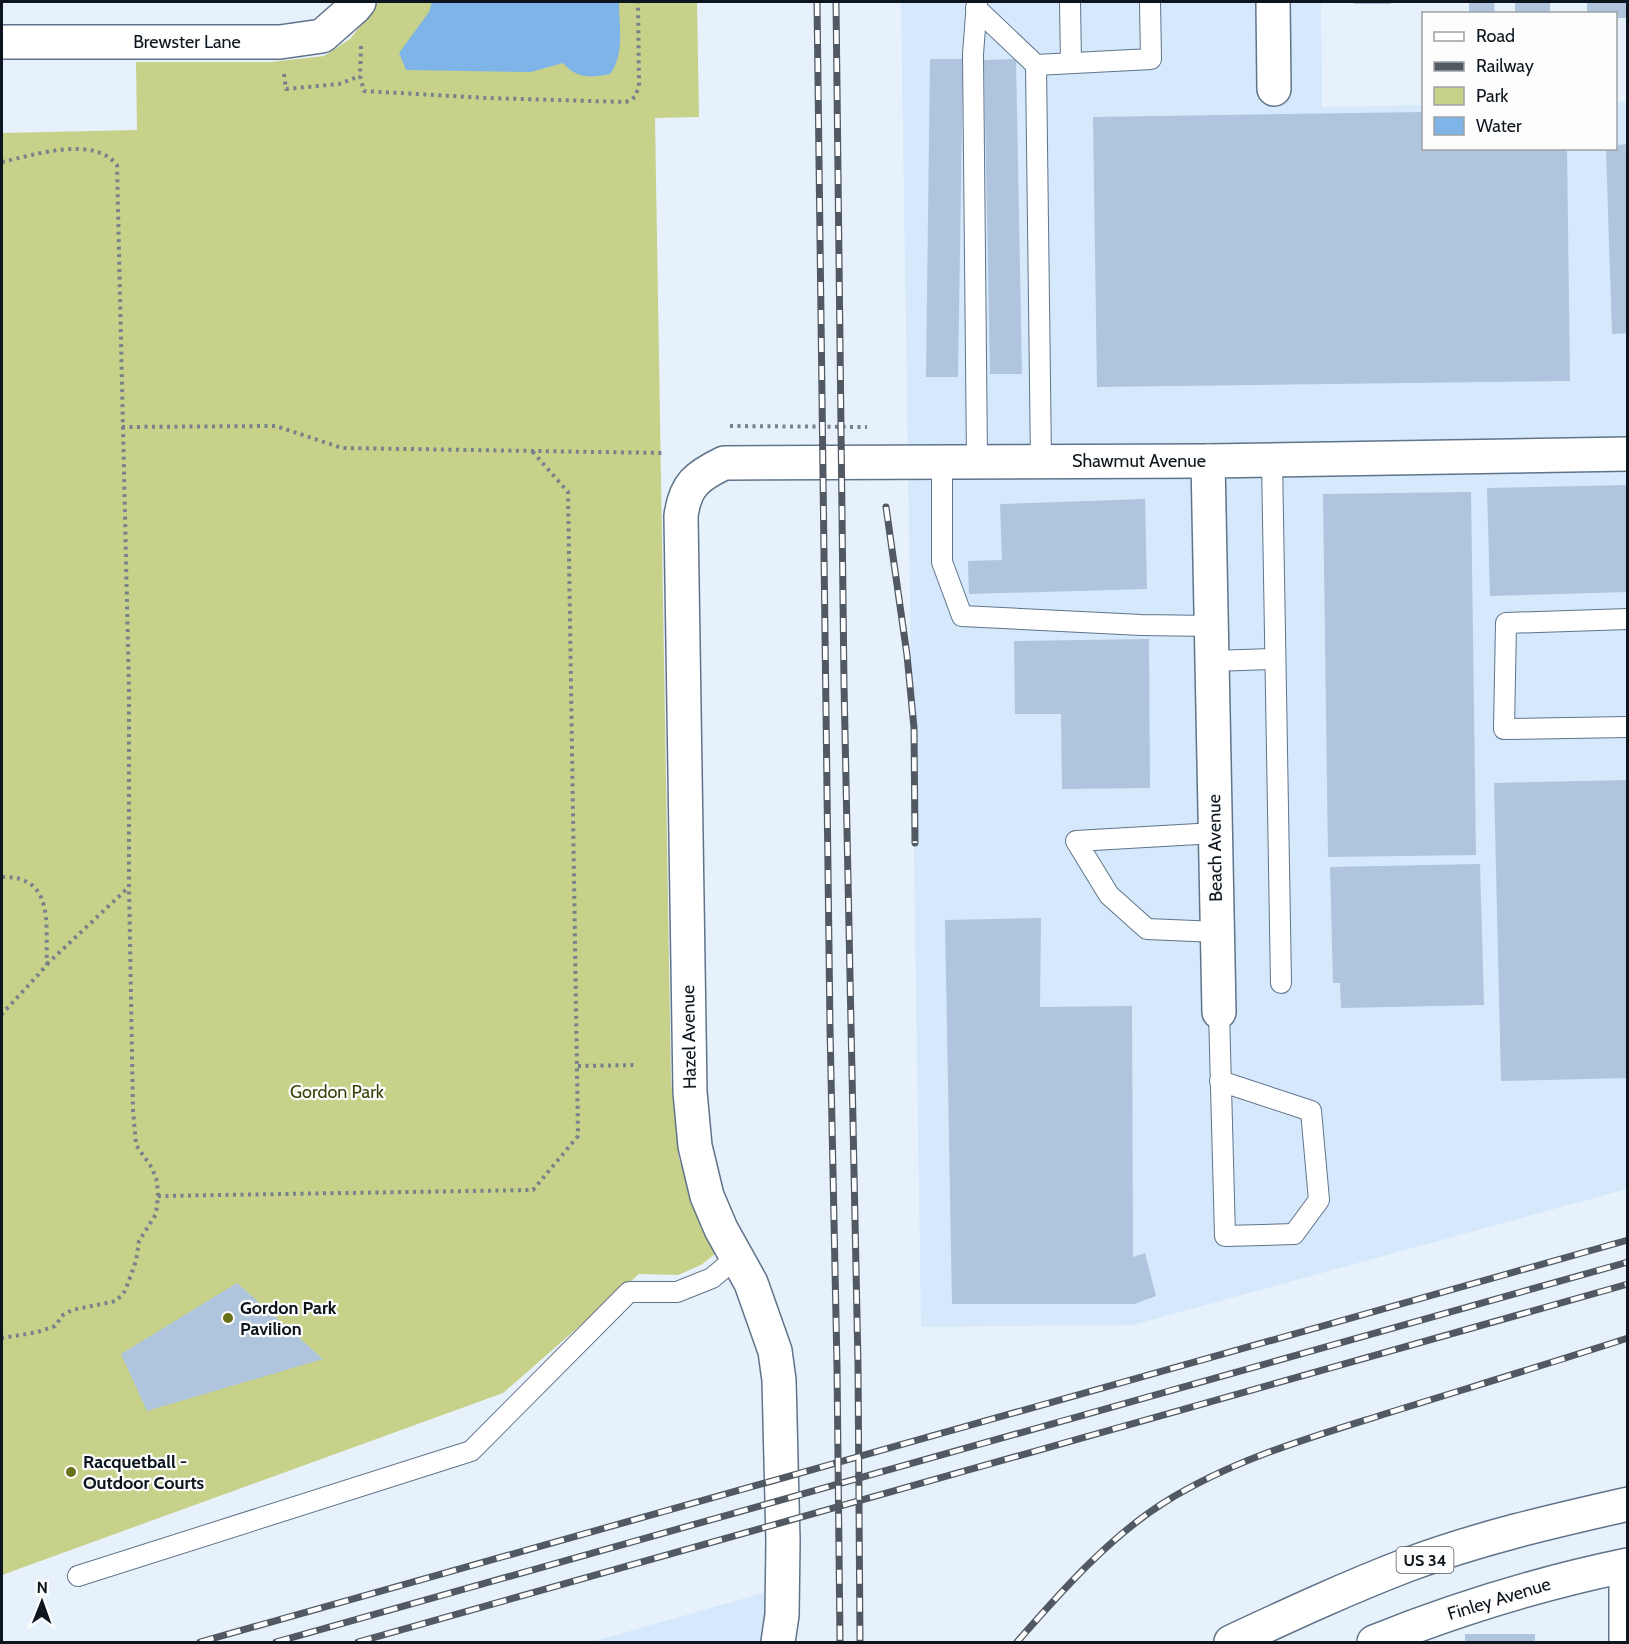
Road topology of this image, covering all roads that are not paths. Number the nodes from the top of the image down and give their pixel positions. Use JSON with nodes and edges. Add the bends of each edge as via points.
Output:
{"nodes":[{"id":1,"x":359,"y":2,"type":"edge"},
{"id":2,"x":1070,"y":2,"type":"edge"},
{"id":3,"x":1150,"y":2,"type":"edge"},
{"id":4,"x":1273,"y":2,"type":"edge"},
{"id":5,"x":976,"y":5,"type":"edge"},
{"id":6,"x":2,"y":42,"type":"edge"},
{"id":7,"x":1071,"y":63,"type":"junction"},
{"id":8,"x":1036,"y":65,"type":"junction"},
{"id":9,"x":1275,"y":89,"type":"dead end"},
{"id":10,"x":1628,"y":454,"type":"edge"},
{"id":11,"x":1272,"y":460,"type":"junction"},
{"id":12,"x":977,"y":461,"type":"junction"},
{"id":13,"x":1041,"y":461,"type":"junction"},
{"id":14,"x":1208,"y":461,"type":"junction"},
{"id":15,"x":942,"y":462,"type":"junction"},
{"id":16,"x":681,"y":516,"type":"joint"},
{"id":17,"x":1628,"y":620,"type":"edge"},
{"id":18,"x":1211,"y":626,"type":"junction"},
{"id":19,"x":1275,"y":659,"type":"junction"},
{"id":20,"x":1212,"y":661,"type":"junction"},
{"id":21,"x":1628,"y":727,"type":"edge"},
{"id":22,"x":1215,"y":833,"type":"junction"},
{"id":23,"x":1217,"y":932,"type":"junction"},
{"id":24,"x":1281,"y":983,"type":"dead end"},
{"id":25,"x":1219,"y":1012,"type":"joint"},
{"id":26,"x":1220,"y":1081,"type":"junction"},
{"id":27,"x":738,"y":1257,"type":"junction"},
{"id":28,"x":1628,"y":1503,"type":"edge"},
{"id":29,"x":1627,"y":1566,"type":"edge"},
{"id":30,"x":78,"y":1576,"type":"dead end"},
{"id":31,"x":1382,"y":1641,"type":"edge"},
{"id":32,"x":778,"y":1642,"type":"edge"},
{"id":33,"x":1231,"y":1642,"type":"edge"},
{"id":34,"x":1626,"y":1642,"type":"edge"}],
"edges":[{"from":1,"to":6,"type":"street","name":"Brewster Lane","via":[[322,36],[280,42]]},
{"from":2,"to":7,"type":"lane"},
{"from":3,"to":7,"type":"lane","via":[[1151,59]]},
{"from":4,"to":9,"type":"street"},
{"from":5,"to":8,"type":"lane"},
{"from":5,"to":12,"type":"lane","via":[[973,54]]},
{"from":7,"to":8,"type":"lane"},
{"from":8,"to":13,"type":"lane"},
{"from":10,"to":11,"type":"street","name":"Shawmut Avenue"},
{"from":11,"to":14,"type":"street","name":"Shawmut Avenue"},
{"from":11,"to":19,"type":"lane"},
{"from":12,"to":13,"type":"street","name":"Shawmut Avenue"},
{"from":12,"to":15,"type":"street","name":"Shawmut Avenue"},
{"from":13,"to":14,"type":"street","name":"Shawmut Avenue"},
{"from":14,"to":18,"type":"street","name":"Beach Avenue"},
{"from":15,"to":16,"type":"street","name":"Shawmut Avenue","via":[[724,464],[691,485],[683,498]]},
{"from":15,"to":18,"type":"lane","via":[[942,562],[962,616]]},
{"from":16,"to":27,"type":"street","name":"Hazel Avenue","via":[[690,1092],[695,1146],[707,1196]]},
{"from":17,"to":21,"type":"lane","via":[[1506,623],[1504,729]]},
{"from":18,"to":20,"type":"street","name":"Beach Avenue"},
{"from":19,"to":20,"type":"lane"},
{"from":19,"to":24,"type":"lane"},
{"from":20,"to":22,"type":"street","name":"Beach Avenue"},
{"from":22,"to":23,"type":"street","name":"Beach Avenue"},
{"from":22,"to":23,"type":"lane","via":[[1076,841],[1109,895],[1147,929]]},
{"from":23,"to":25,"type":"street","name":"Beach Avenue"},
{"from":25,"to":26,"type":"lane","name":"Beach Avenue"},
{"from":26,"to":26,"type":"lane","name":"Beach Avenue","via":[[1225,1236],[1294,1234],[1319,1200],[1311,1111]]},
{"from":27,"to":30,"type":"lane","via":[[712,1278],[677,1292],[629,1292],[471,1451]]},
{"from":27,"to":32,"type":"street","name":"Hazel Avenue","via":[[751,1282],[779,1380],[783,1541]]},
{"from":28,"to":33,"type":"street","number":"US 34","via":[[1523,1528],[1409,1564],[1310,1604]]},
{"from":29,"to":31,"type":"street","name":"Finley Avenue","via":[[1538,1586],[1421,1624]]},
{"from":29,"to":34,"type":"street"}]}
